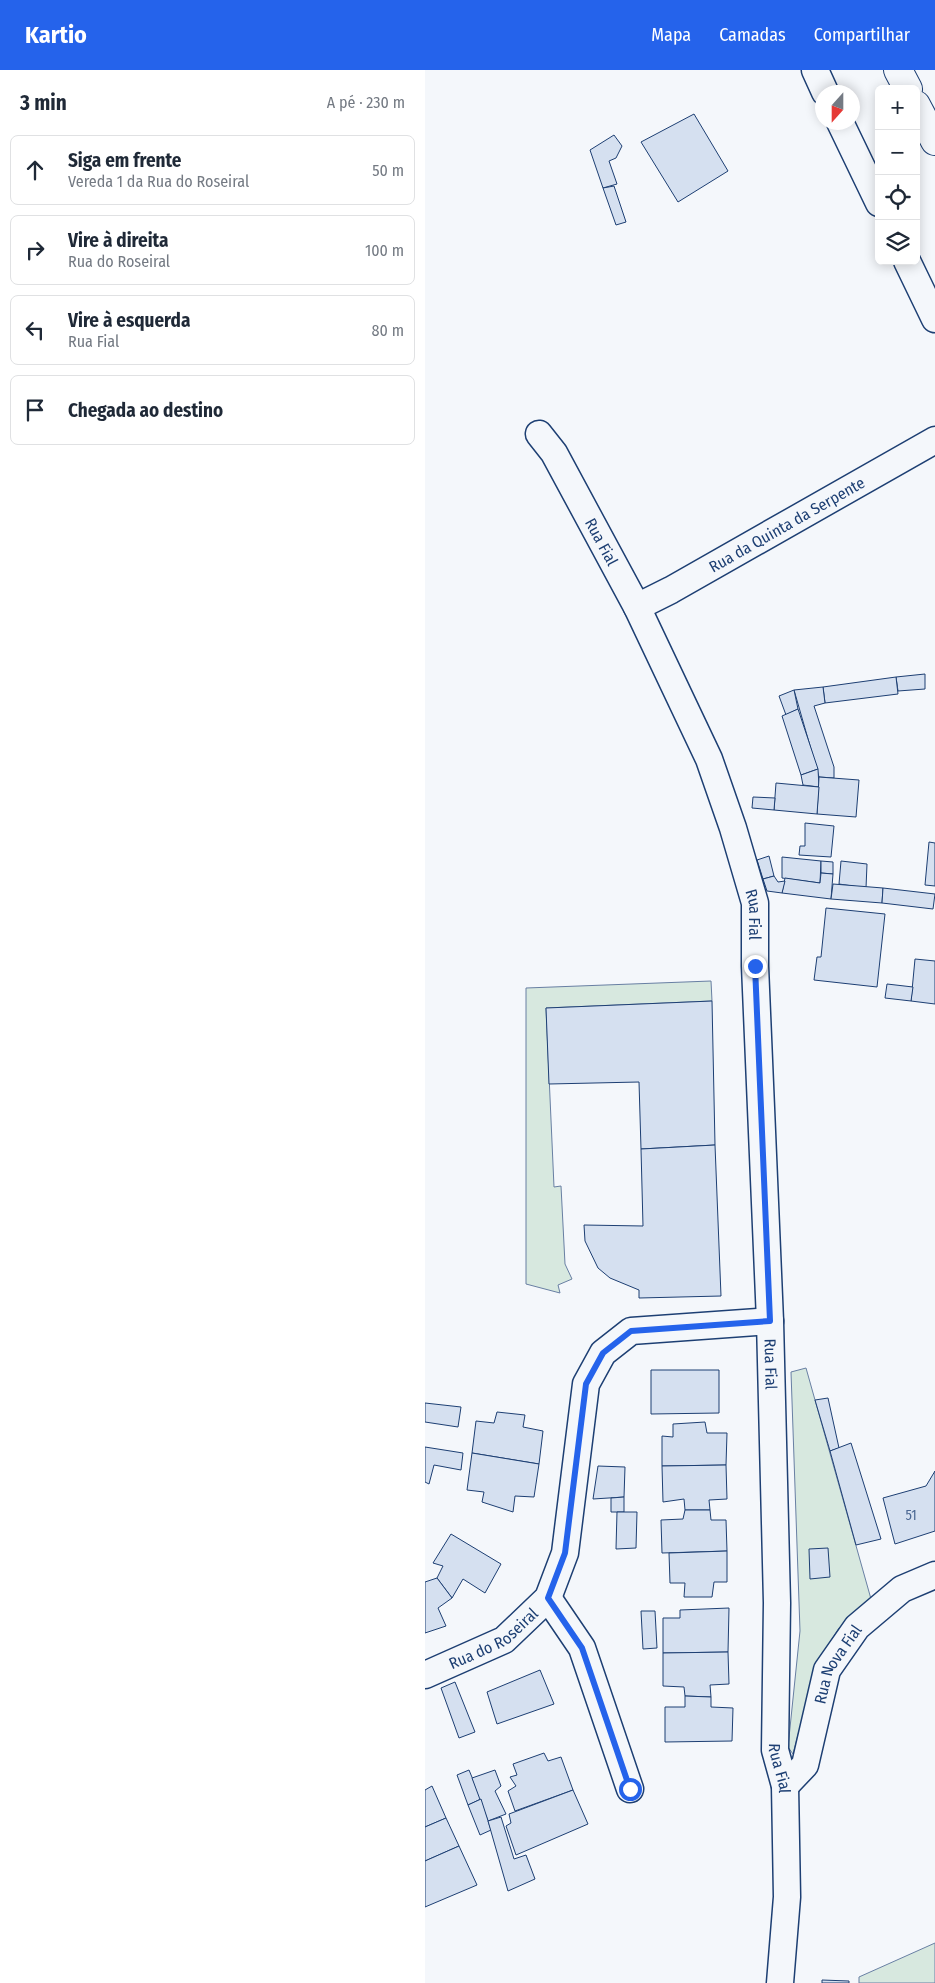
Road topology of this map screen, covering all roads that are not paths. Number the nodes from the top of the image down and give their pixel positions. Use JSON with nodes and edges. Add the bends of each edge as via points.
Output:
{"nodes":[{"id":1,"x":815,"y":70,"type":"edge"},
{"id":2,"x":898,"y":70,"type":"edge"},
{"id":3,"x":822,"y":85,"type":"edge"},
{"id":4,"x":906,"y":85,"type":"edge"},
{"id":5,"x":920,"y":113,"type":"edge"},
{"id":6,"x":844,"y":130,"type":"edge"},
{"id":7,"x":935,"y":141,"type":"edge"},
{"id":8,"x":875,"y":195,"type":"edge"},
{"id":9,"x":909,"y":265,"type":"edge"},
{"id":10,"x":935,"y":319,"type":"edge"},
{"id":11,"x":539,"y":434,"type":"dead end"},
{"id":12,"x":935,"y":440,"type":"edge"},
{"id":13,"x":637,"y":607,"type":"junction"},
{"id":14,"x":770,"y":1321,"type":"junction"},
{"id":15,"x":935,"y":1575,"type":"edge"},
{"id":16,"x":548,"y":1598,"type":"junction"},
{"id":17,"x":425,"y":1675,"type":"edge"},
{"id":18,"x":785,"y":1786,"type":"junction"},
{"id":19,"x":630,"y":1789,"type":"dead end"},
{"id":20,"x":780,"y":1983,"type":"edge"}],
"edges":[{"from":1,"to":3,"type":"street"},
{"from":2,"to":4,"type":"highway"},
{"from":5,"to":7,"type":"highway"},
{"from":6,"to":8,"type":"street"},
{"from":9,"to":10,"type":"street"},
{"from":11,"to":13,"type":"street","name":"Rua Fial","via":[[554,453]]},
{"from":12,"to":13,"type":"street","name":"Rua da Quinta da Serpente"},
{"from":13,"to":14,"type":"street","name":"Rua Fial","via":[[709,759],[755,903]]},
{"from":14,"to":16,"type":"street","name":"Rua do Roseiral","via":[[631,1331],[603,1353],[586,1384],[565,1553]]},
{"from":14,"to":18,"type":"street","name":"Rua Fial","via":[[777,1603],[775,1750]]},
{"from":15,"to":18,"type":"street","name":"Rua Nova Fial","via":[[901,1589],[857,1626],[827,1670],[805,1765]]},
{"from":16,"to":17,"type":"street","name":"Rua do Roseiral","via":[[504,1640]]},
{"from":16,"to":19,"type":"street","via":[[582,1648]]},
{"from":18,"to":20,"type":"street","name":"Rua Fial","via":[[787,1897]]}]}
